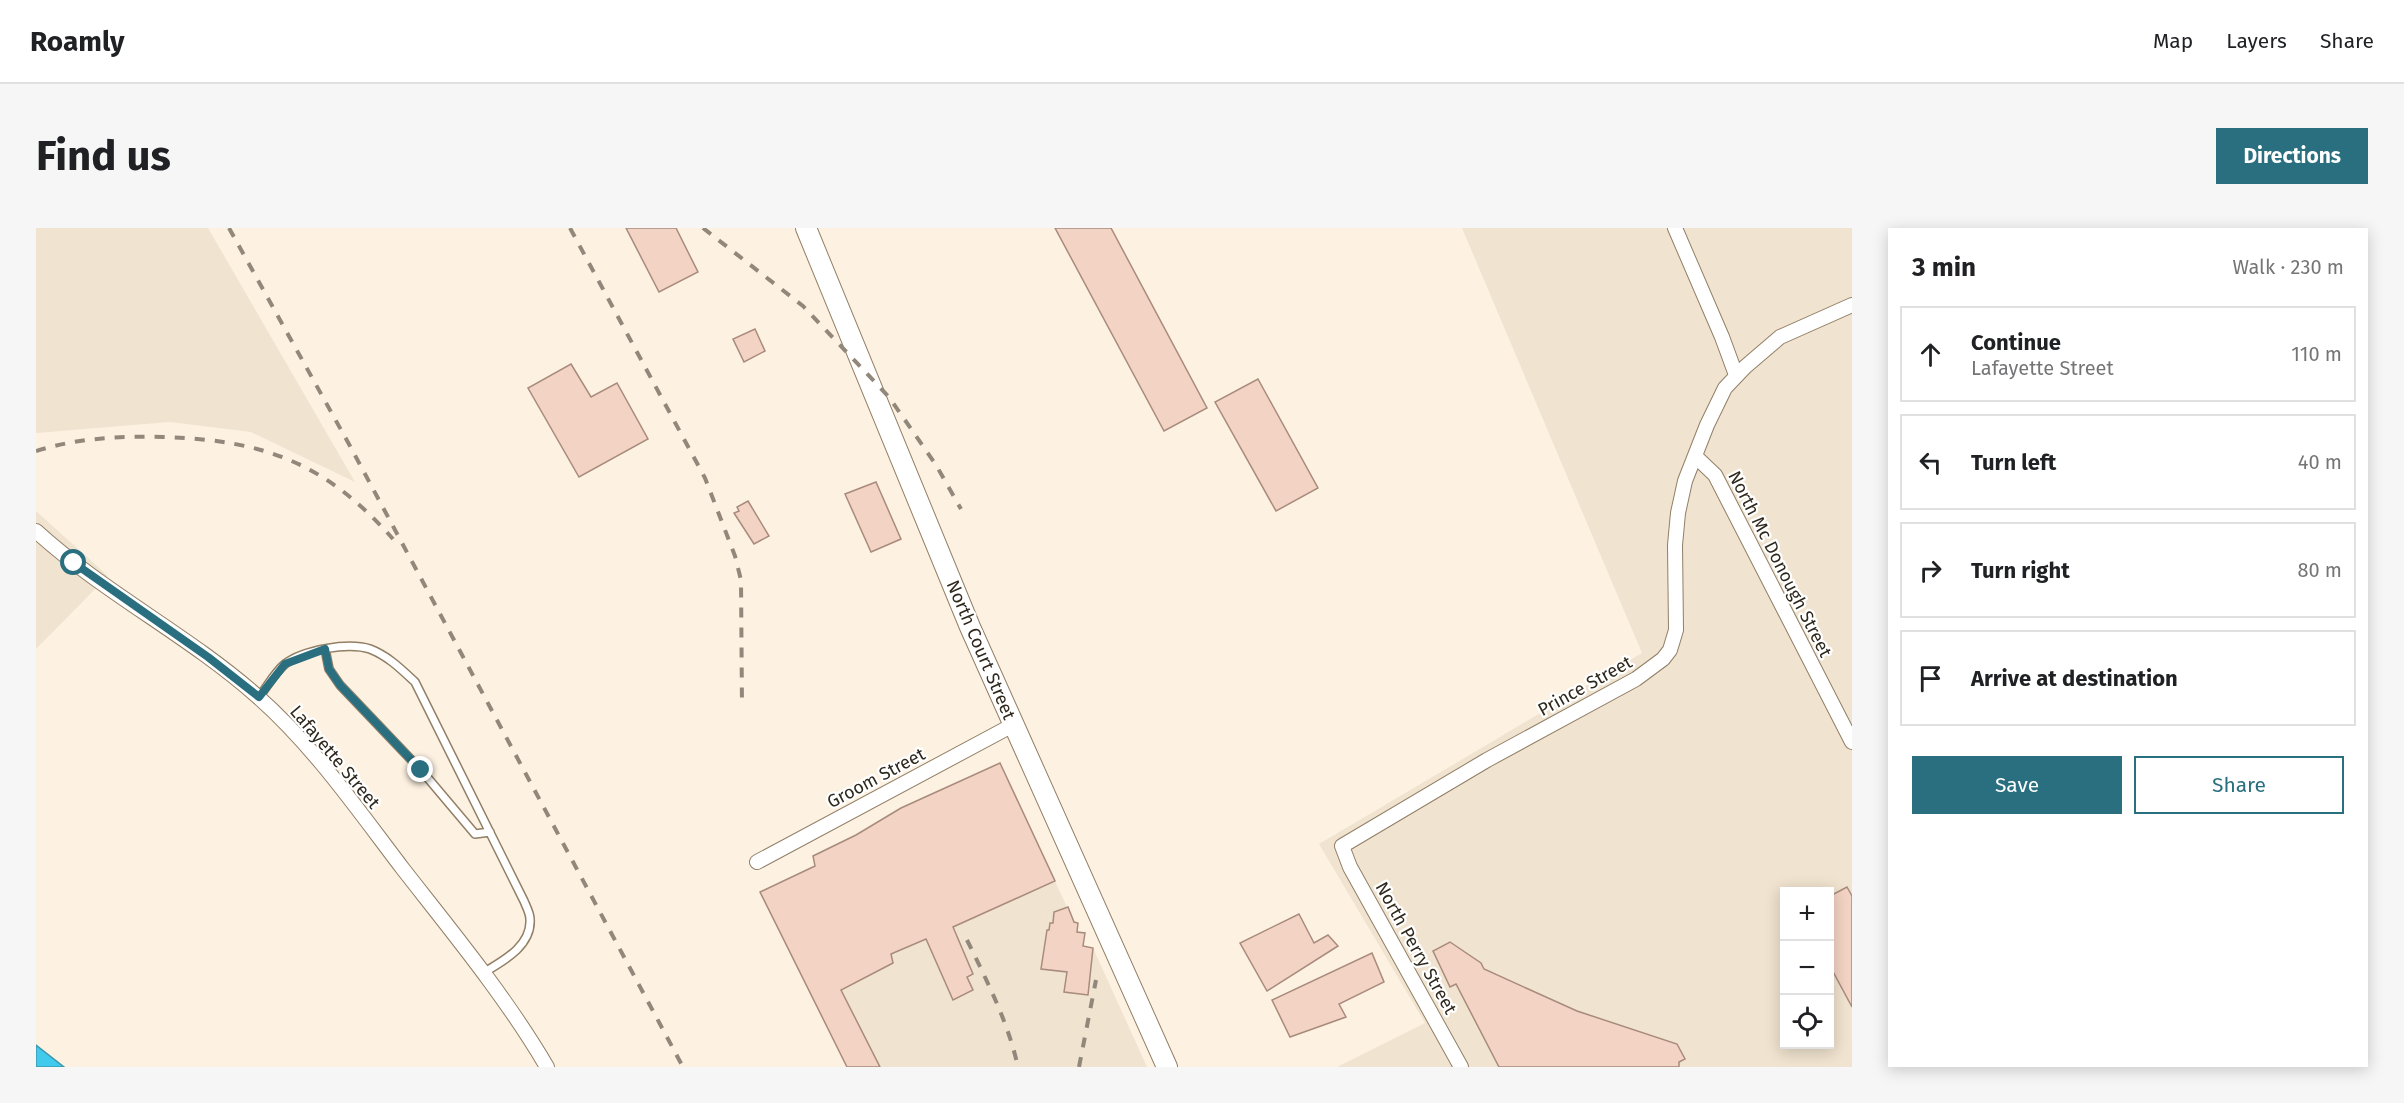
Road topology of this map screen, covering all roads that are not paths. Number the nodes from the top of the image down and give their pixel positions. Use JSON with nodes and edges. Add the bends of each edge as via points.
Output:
{"nodes":[{"id":1,"x":806,"y":228,"type":"edge"},
{"id":2,"x":1675,"y":228,"type":"edge"},
{"id":3,"x":1852,"y":305,"type":"edge"},
{"id":4,"x":1736,"y":375,"type":"junction"},
{"id":5,"x":1695,"y":456,"type":"junction"},
{"id":6,"x":36,"y":531,"type":"edge"},
{"id":7,"x":325,"y":649,"type":"junction"},
{"id":8,"x":259,"y":697,"type":"junction"},
{"id":9,"x":1013,"y":725,"type":"junction"},
{"id":10,"x":1852,"y":742,"type":"edge"},
{"id":11,"x":490,"y":832,"type":"junction"},
{"id":12,"x":1342,"y":846,"type":"joint"},
{"id":13,"x":757,"y":862,"type":"dead end"},
{"id":14,"x":483,"y":974,"type":"junction"},
{"id":15,"x":547,"y":1067,"type":"edge"},
{"id":16,"x":1167,"y":1067,"type":"edge"},
{"id":17,"x":1461,"y":1067,"type":"edge"}],
"edges":[{"from":1,"to":9,"type":"main road","name":"North Court Street"},
{"from":2,"to":4,"type":"street"},
{"from":3,"to":4,"type":"street","via":[[1780,337]]},
{"from":4,"to":5,"type":"street","via":[[1716,404]]},
{"from":5,"to":10,"type":"street","name":"North Mc Donough Street","via":[[1715,475]]},
{"from":5,"to":12,"type":"street","name":"Prince Street","via":[[1678,513],[1676,630],[1663,659],[1636,679],[1487,760]]},
{"from":6,"to":8,"type":"street","name":"Lafayette Street"},
{"from":7,"to":8,"type":"lane","via":[[285,664]]},
{"from":7,"to":11,"type":"lane","via":[[329,669],[340,685],[475,834]]},
{"from":7,"to":11,"type":"lane","via":[[369,649],[393,661],[415,682]]},
{"from":8,"to":14,"type":"street","name":"Lafayette Street","via":[[332,778]]},
{"from":9,"to":13,"type":"street","name":"Groom Street"},
{"from":9,"to":16,"type":"main road","name":"North Court Street"},
{"from":11,"to":14,"type":"lane","via":[[531,919],[525,943]]},
{"from":12,"to":17,"type":"street","name":"North Perry Street"},
{"from":14,"to":15,"type":"street","name":"Lafayette Street"}]}
